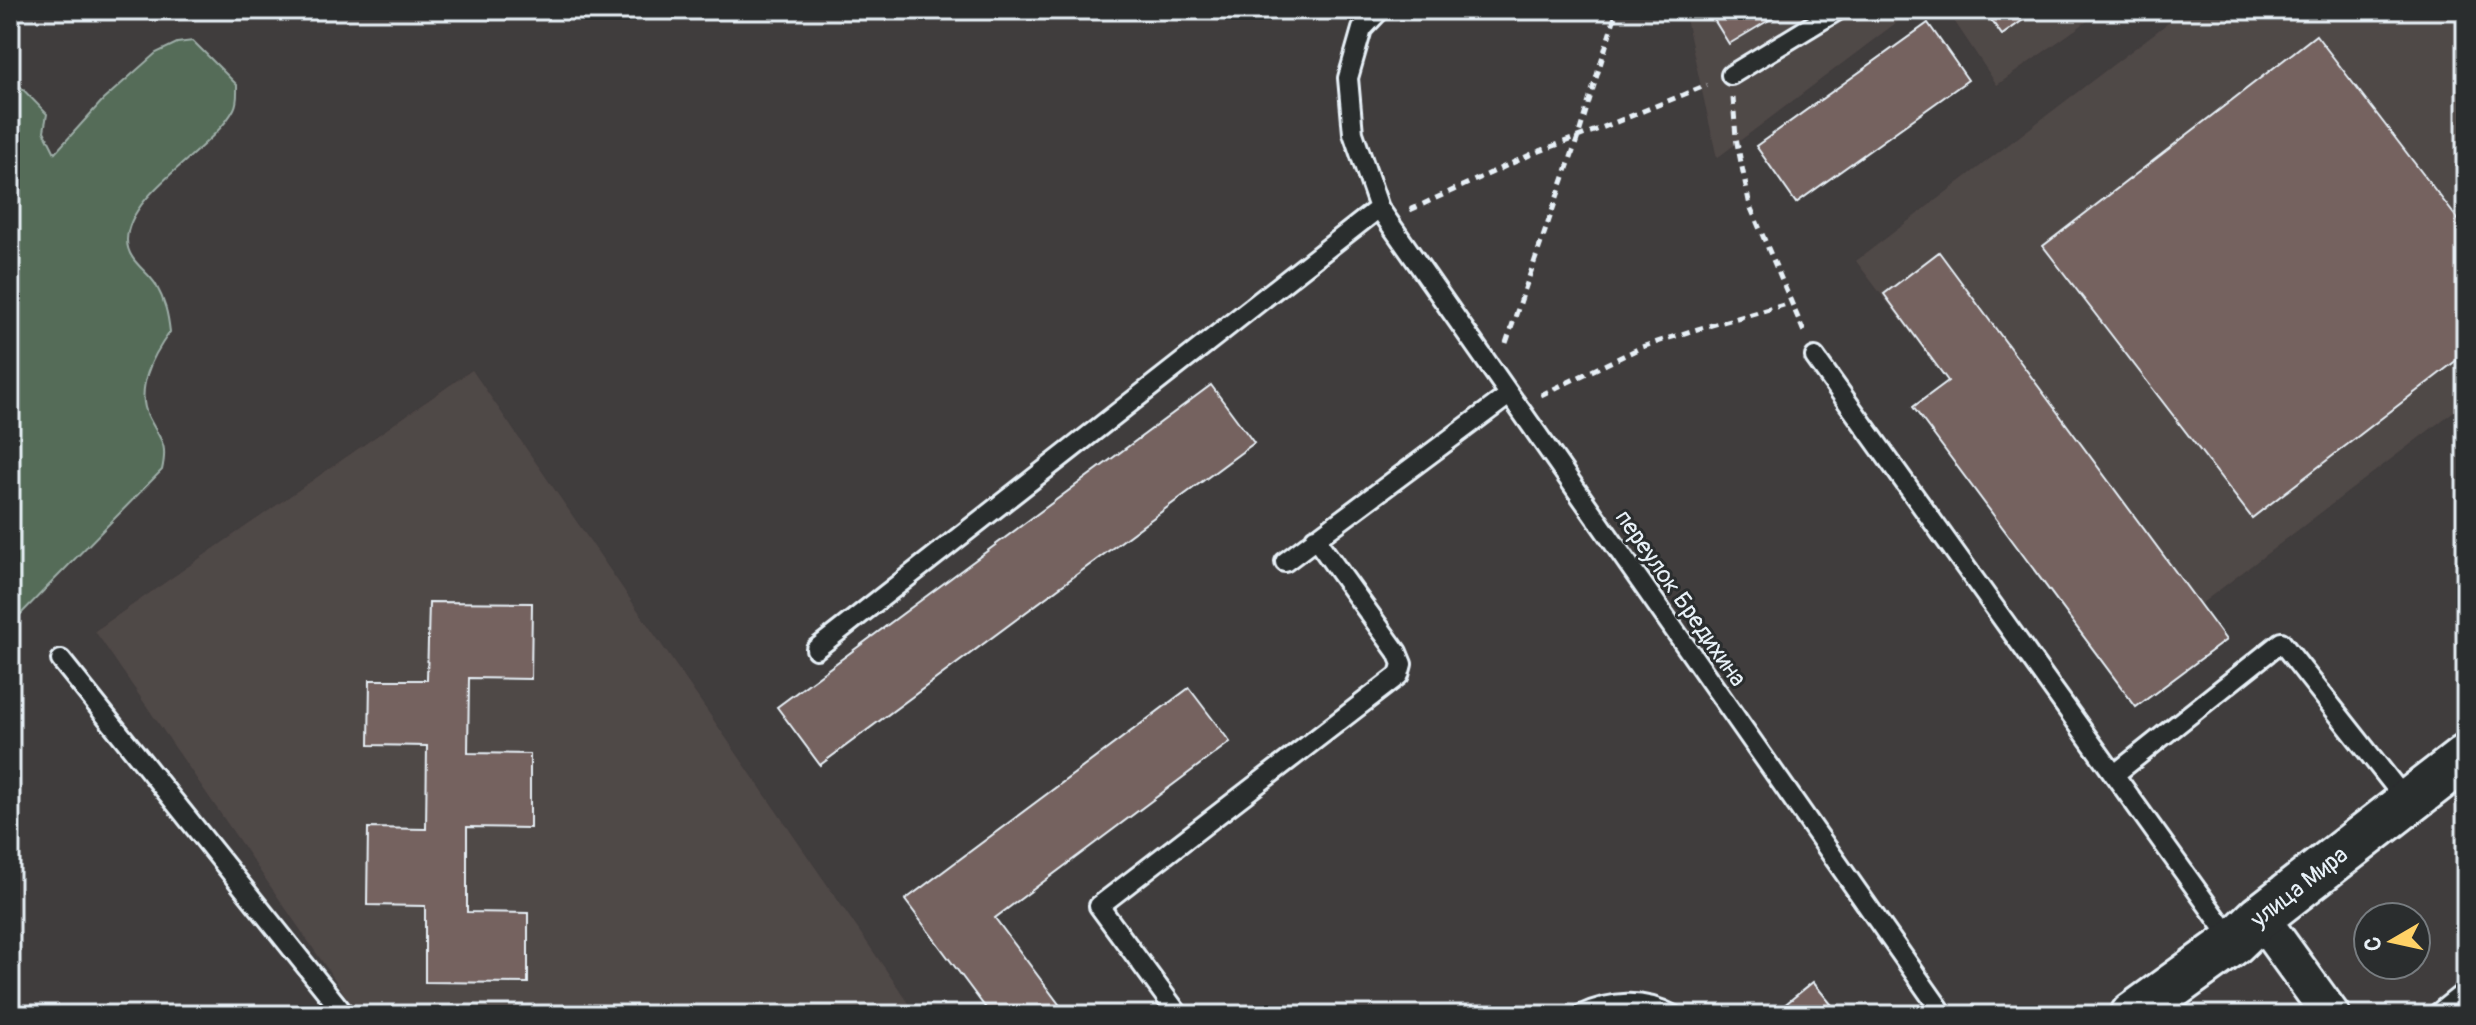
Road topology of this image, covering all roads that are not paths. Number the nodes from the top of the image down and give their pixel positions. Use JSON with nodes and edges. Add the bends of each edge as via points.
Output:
{"nodes":[{"id":1,"x":1380,"y":10,"type":"edge"},
{"id":2,"x":1838,"y":10,"type":"edge"},
{"id":3,"x":1731,"y":75,"type":"road end"},
{"id":4,"x":1383,"y":214,"type":"junction"},
{"id":5,"x":1815,"y":357,"type":"road end"},
{"id":6,"x":1513,"y":401,"type":"junction"},
{"id":7,"x":1315,"y":538,"type":"junction"},
{"id":8,"x":1285,"y":562,"type":"dead end"},
{"id":9,"x":816,"y":649,"type":"dead end"},
{"id":10,"x":61,"y":660,"type":"dead end"},
{"id":11,"x":2466,"y":757,"type":"edge"},
{"id":12,"x":2115,"y":774,"type":"junction"},
{"id":13,"x":2408,"y":803,"type":"junction"},
{"id":14,"x":2247,"y":930,"type":"junction"},
{"id":15,"x":2466,"y":991,"type":"edge"},
{"id":16,"x":345,"y":1015,"type":"edge"},
{"id":17,"x":1179,"y":1015,"type":"edge"},
{"id":18,"x":1581,"y":1015,"type":"edge"},
{"id":19,"x":1672,"y":1015,"type":"edge"},
{"id":20,"x":1944,"y":1015,"type":"edge"},
{"id":21,"x":2133,"y":1015,"type":"edge"},
{"id":22,"x":2331,"y":1015,"type":"edge"},
{"id":23,"x":2436,"y":1015,"type":"edge"}],
"edges":[{"from":1,"to":4,"type":"lane","name":"переулок Бредихина","via":[[1362,29],[1348,78],[1353,133]]},
{"from":2,"to":3,"type":"lane"},
{"from":4,"to":6,"type":"lane","name":"переулок Бредихина"},
{"from":4,"to":9,"type":"lane"},
{"from":5,"to":12,"type":"lane"},
{"from":6,"to":7,"type":"lane"},
{"from":6,"to":20,"type":"lane","name":"переулок Бредихина"},
{"from":7,"to":8,"type":"lane"},
{"from":7,"to":17,"type":"lane","via":[[1397,652],[1399,675],[1099,906]]},
{"from":10,"to":16,"type":"lane"},
{"from":11,"to":13,"type":"main road","name":"улица Мира"},
{"from":12,"to":13,"type":"lane","via":[[2281,642]]},
{"from":12,"to":14,"type":"lane"},
{"from":13,"to":14,"type":"main road","name":"улица Мира"},
{"from":14,"to":21,"type":"main road","name":"улица Мира"},
{"from":14,"to":22,"type":"street"},
{"from":15,"to":23,"type":"lane"},
{"from":18,"to":19,"type":"lane","via":[[1633,1003]]}]}
